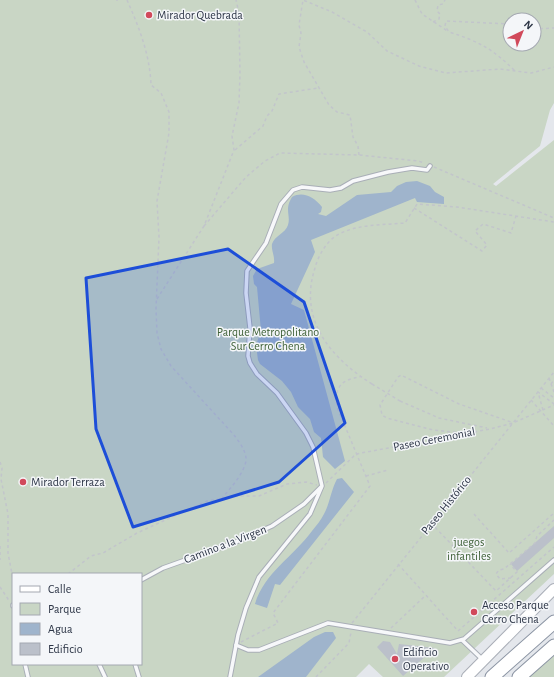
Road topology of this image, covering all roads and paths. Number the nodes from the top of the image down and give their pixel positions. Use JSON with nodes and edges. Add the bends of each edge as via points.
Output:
{"nodes":[{"id":1,"x":127,"y":0,"type":"edge"},
{"id":2,"x":236,"y":0,"type":"edge"},
{"id":3,"x":303,"y":0,"type":"edge"},
{"id":4,"x":415,"y":0,"type":"edge"},
{"id":5,"x":445,"y":0,"type":"edge"},
{"id":6,"x":433,"y":22,"type":"junction"},
{"id":7,"x":502,"y":24,"type":"edge"},
{"id":8,"x":554,"y":28,"type":"edge"},
{"id":9,"x":542,"y":29,"type":"edge"},
{"id":10,"x":449,"y":32,"type":"junction"},
{"id":11,"x":554,"y":67,"type":"edge"},
{"id":12,"x":516,"y":71,"type":"junction"},
{"id":13,"x":318,"y":88,"type":"junction"},
{"id":14,"x":234,"y":150,"type":"junction"},
{"id":15,"x":359,"y":155,"type":"dead end"},
{"id":16,"x":430,"y":166,"type":"dead end"},
{"id":17,"x":414,"y":208,"type":"junction"},
{"id":18,"x":516,"y":216,"type":"junction"},
{"id":19,"x":554,"y":222,"type":"edge"},
{"id":20,"x":157,"y":299,"type":"junction"},
{"id":21,"x":554,"y":372,"type":"edge"},
{"id":22,"x":360,"y":377,"type":"junction"},
{"id":23,"x":550,"y":377,"type":"junction"},
{"id":24,"x":554,"y":379,"type":"edge"},
{"id":25,"x":551,"y":384,"type":"junction"},
{"id":26,"x":541,"y":388,"type":"junction"},
{"id":27,"x":538,"y":392,"type":"junction"},
{"id":28,"x":554,"y":392,"type":"edge"},
{"id":29,"x":549,"y":394,"type":"junction"},
{"id":30,"x":546,"y":398,"type":"junction"},
{"id":31,"x":554,"y":398,"type":"edge"},
{"id":32,"x":531,"y":400,"type":"junction"},
{"id":33,"x":554,"y":405,"type":"edge"},
{"id":34,"x":542,"y":410,"type":"junction"},
{"id":35,"x":513,"y":423,"type":"junction"},
{"id":36,"x":554,"y":426,"type":"edge"},
{"id":37,"x":490,"y":429,"type":"junction"},
{"id":38,"x":464,"y":434,"type":"junction"},
{"id":39,"x":356,"y":454,"type":"junction"},
{"id":40,"x":0,"y":462,"type":"edge"},
{"id":41,"x":388,"y":470,"type":"dead end"},
{"id":42,"x":366,"y":476,"type":"junction"},
{"id":43,"x":322,"y":486,"type":"junction"},
{"id":44,"x":222,"y":498,"type":"junction"},
{"id":45,"x":554,"y":513,"type":"edge"},
{"id":46,"x":474,"y":514,"type":"dead end"},
{"id":47,"x":554,"y":520,"type":"edge"},
{"id":48,"x":431,"y":523,"type":"junction"},
{"id":49,"x":0,"y":546,"type":"edge"},
{"id":50,"x":554,"y":547,"type":"edge"},
{"id":51,"x":0,"y":560,"type":"edge"},
{"id":52,"x":554,"y":560,"type":"edge"},
{"id":53,"x":398,"y":564,"type":"junction"},
{"id":54,"x":510,"y":564,"type":"junction"},
{"id":55,"x":69,"y":573,"type":"edge"},
{"id":56,"x":12,"y":574,"type":"edge"},
{"id":57,"x":511,"y":578,"type":"junction"},
{"id":58,"x":142,"y":579,"type":"edge"},
{"id":59,"x":0,"y":586,"type":"edge"},
{"id":60,"x":554,"y":589,"type":"edge"},
{"id":61,"x":426,"y":595,"type":"junction"},
{"id":62,"x":12,"y":604,"type":"edge"},
{"id":63,"x":554,"y":622,"type":"edge"},
{"id":64,"x":352,"y":627,"type":"junction"},
{"id":65,"x":386,"y":633,"type":"junction"},
{"id":66,"x":462,"y":640,"type":"junction"},
{"id":67,"x":236,"y":645,"type":"junction"},
{"id":68,"x":554,"y":646,"type":"edge"},
{"id":69,"x":482,"y":660,"type":"junction"},
{"id":70,"x":25,"y":665,"type":"edge"},
{"id":71,"x":99,"y":665,"type":"edge"},
{"id":72,"x":136,"y":665,"type":"edge"},
{"id":73,"x":28,"y":677,"type":"edge"},
{"id":74,"x":105,"y":677,"type":"edge"},
{"id":75,"x":139,"y":677,"type":"edge"},
{"id":76,"x":230,"y":677,"type":"edge"},
{"id":77,"x":316,"y":677,"type":"edge"},
{"id":78,"x":467,"y":677,"type":"edge"},
{"id":79,"x":492,"y":677,"type":"edge"},
{"id":80,"x":519,"y":677,"type":"edge"}],
"edges":[{"from":1,"to":20,"type":"path","via":[[141,33],[151,67],[151,85],[161,93],[169,112],[169,133],[157,201]]},
{"from":2,"to":14,"type":"path","via":[[239,13],[240,74],[239,103],[232,136]]},
{"from":3,"to":12,"type":"path","via":[[367,32],[387,51],[419,66],[446,73],[500,69]]},
{"from":3,"to":13,"type":"path","via":[[299,47]]},
{"from":4,"to":6,"type":"path","via":[[422,14]]},
{"from":5,"to":6,"type":"path","via":[[443,4],[438,5],[439,19]]},
{"from":6,"to":10,"type":"path"},
{"from":7,"to":10,"type":"path","via":[[451,20],[446,21],[445,26]]},
{"from":8,"to":9,"type":"path"},
{"from":10,"to":12,"type":"path","via":[[473,39],[499,55]]},
{"from":11,"to":12,"type":"path","via":[[531,72]]},
{"from":13,"to":14,"type":"path","via":[[278,94],[263,126]]},
{"from":13,"to":15,"type":"path","via":[[337,112],[350,115]]},
{"from":14,"to":20,"type":"path","via":[[204,226]]},
{"from":16,"to":43,"type":"lane","via":[[427,170],[412,168],[388,172],[330,190],[302,187],[293,190],[282,204],[266,243],[247,271],[250,363],[257,374],[277,393],[306,433],[313,447]]},
{"from":17,"to":18,"type":"path","via":[[417,204],[457,207]]},
{"from":17,"to":18,"type":"path","via":[[482,251],[487,245],[475,231],[483,224],[511,233]]},
{"from":17,"to":22,"type":"path","via":[[405,223],[358,227],[338,235],[327,245],[317,261],[310,290],[318,332],[342,362]]},
{"from":18,"to":19,"type":"path"},
{"from":20,"to":44,"type":"path","via":[[157,333],[161,349],[172,366],[243,448],[246,459],[244,468]]},
{"from":21,"to":23,"type":"path","name":"Paseo Histórico"},
{"from":22,"to":37,"type":"path","bridge":true,"via":[[400,401],[439,418]]},
{"from":22,"to":39,"type":"path","via":[[341,383],[336,398],[337,407]]},
{"from":23,"to":24,"type":"path"},
{"from":23,"to":25,"type":"path"},
{"from":23,"to":26,"type":"path","name":"Paseo Histórico"},
{"from":24,"to":25,"type":"path"},
{"from":25,"to":28,"type":"path"},
{"from":26,"to":27,"type":"path","name":"Paseo Histórico"},
{"from":26,"to":29,"type":"path"},
{"from":27,"to":30,"type":"path"},
{"from":27,"to":32,"type":"path","name":"Paseo Histórico"},
{"from":27,"to":34,"type":"path"},
{"from":29,"to":30,"type":"path"},
{"from":29,"to":31,"type":"path"},
{"from":30,"to":33,"type":"path"},
{"from":32,"to":34,"type":"path"},
{"from":32,"to":35,"type":"path","name":"Paseo Histórico"},
{"from":33,"to":34,"type":"path","name":"Paseo Ceremonial"},
{"from":34,"to":35,"type":"path","name":"Paseo Ceremonial"},
{"from":34,"to":36,"type":"path"},
{"from":35,"to":37,"type":"path","name":"Paseo Ceremonial"},
{"from":35,"to":38,"type":"path","via":[[460,404],[401,375],[380,405],[382,415],[387,418],[434,430]]},
{"from":35,"to":48,"type":"path","name":"Paseo Histórico"},
{"from":37,"to":38,"type":"path","name":"Paseo Ceremonial"},
{"from":38,"to":39,"type":"path","name":"Paseo Ceremonial"},
{"from":39,"to":42,"type":"path"},
{"from":39,"to":43,"type":"path"},
{"from":40,"to":56,"type":"path","via":[[0,479],[8,514],[8,553]]},
{"from":41,"to":42,"type":"path"},
{"from":42,"to":67,"type":"path","via":[[370,486],[273,613],[278,624]]},
{"from":43,"to":44,"type":"path","via":[[306,482],[287,484],[259,496]]},
{"from":43,"to":58,"type":"lane","name":"Camino a la Virgen","via":[[304,504],[272,526],[163,568]]},
{"from":43,"to":67,"type":"lane","via":[[310,514],[259,577],[246,608]]},
{"from":44,"to":55,"type":"path","via":[[186,510],[142,531],[115,547],[92,556]]},
{"from":45,"to":46,"type":"path","via":[[508,553]]},
{"from":47,"to":54,"type":"path","via":[[537,536],[535,543]]},
{"from":48,"to":53,"type":"path","name":"Paseo Histórico"},
{"from":48,"to":57,"type":"path","via":[[496,591]]},
{"from":49,"to":51,"type":"path"},
{"from":50,"to":61,"type":"path","via":[[458,631]]},
{"from":52,"to":66,"type":"lane"},
{"from":53,"to":61,"type":"path"},
{"from":53,"to":64,"type":"path","name":"Paseo Histórico","via":[[352,621]]},
{"from":54,"to":57,"type":"path","via":[[517,572]]},
{"from":54,"to":57,"type":"path","via":[[498,570],[496,576],[500,579]]},
{"from":59,"to":62,"type":"path"},
{"from":60,"to":69,"type":"main road"},
{"from":61,"to":65,"type":"path"},
{"from":63,"to":79,"type":"highway"},
{"from":64,"to":65,"type":"lane"},
{"from":64,"to":67,"type":"lane","via":[[328,622],[259,650],[248,650]]},
{"from":64,"to":77,"type":"path","name":"Paseo Histórico","via":[[349,643]]},
{"from":65,"to":66,"type":"lane","via":[[450,643]]},
{"from":66,"to":69,"type":"lane"},
{"from":67,"to":76,"type":"lane"},
{"from":68,"to":80,"type":"highway"},
{"from":69,"to":78,"type":"main road"},
{"from":70,"to":73,"type":"lane"},
{"from":71,"to":74,"type":"lane"},
{"from":72,"to":75,"type":"lane"}]}
